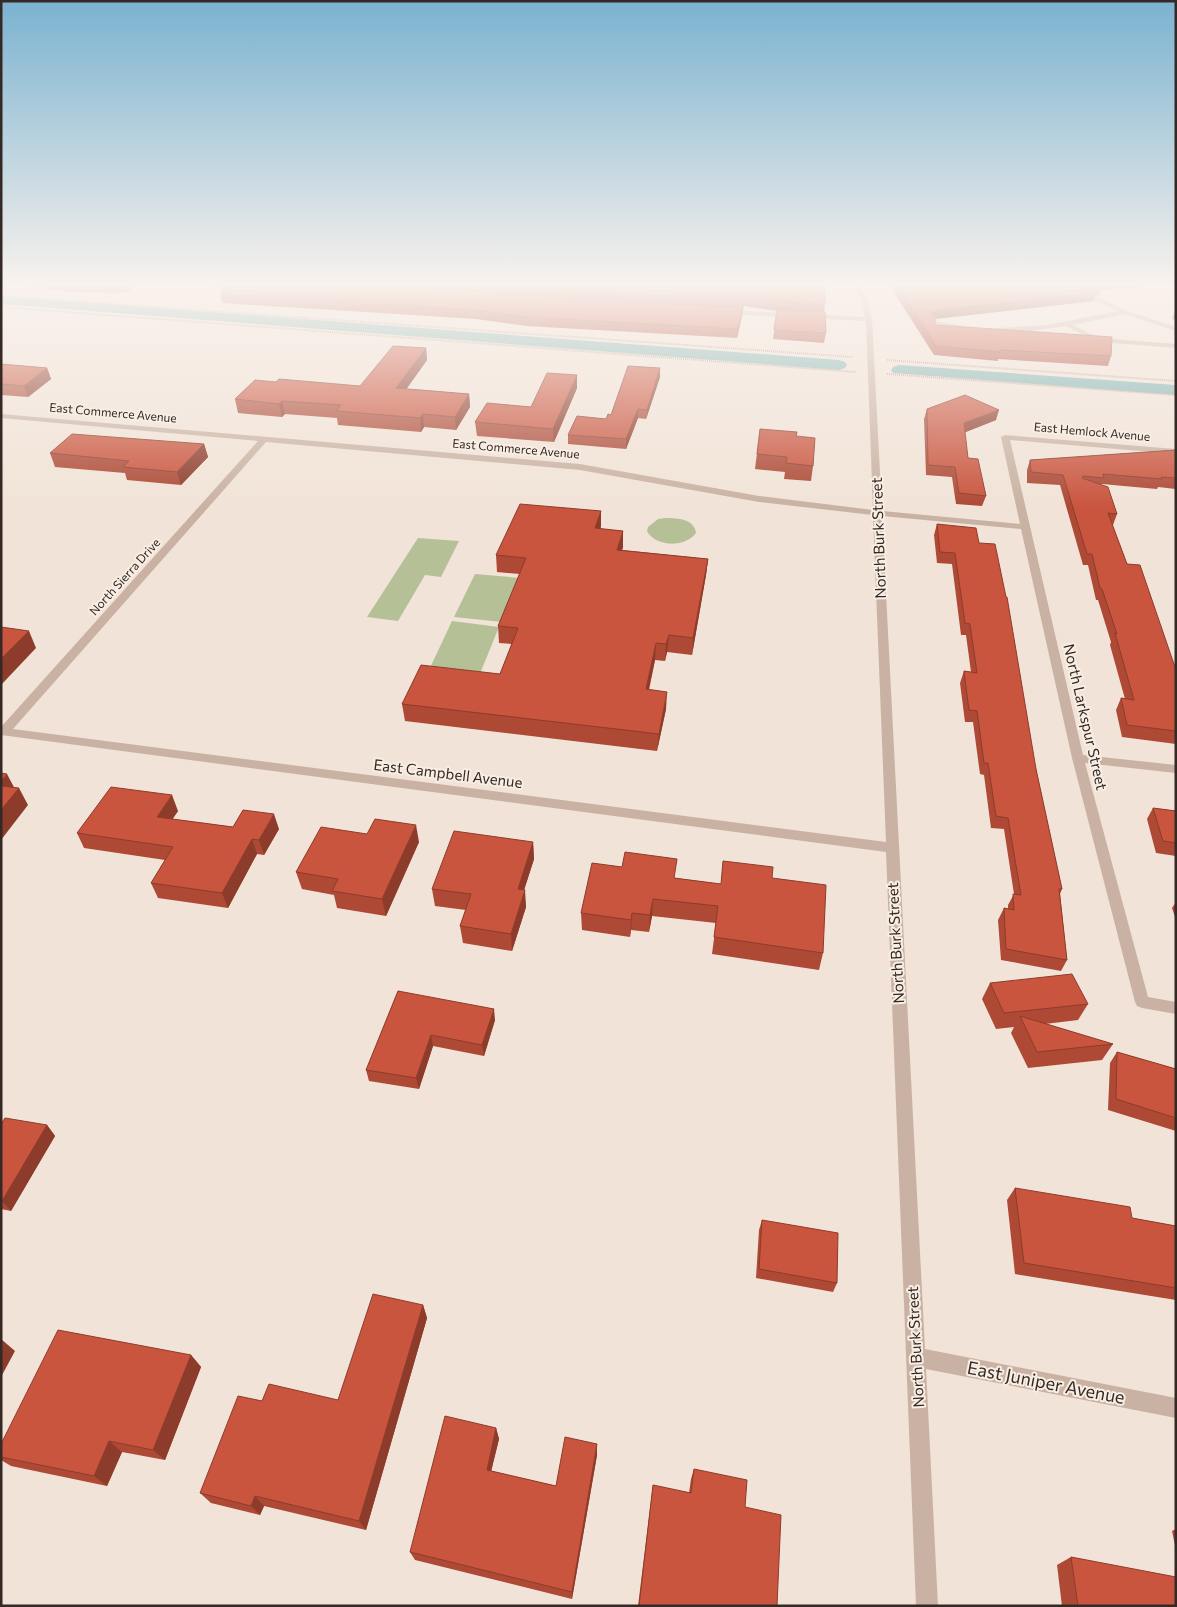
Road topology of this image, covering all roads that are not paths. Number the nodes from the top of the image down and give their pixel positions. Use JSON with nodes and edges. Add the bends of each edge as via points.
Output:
{"nodes":[{"id":1,"x":871,"y":358,"type":"edge"},
{"id":2,"x":1,"y":416,"type":"edge"},
{"id":3,"x":1005,"y":437,"type":"joint"},
{"id":4,"x":264,"y":439,"type":"junction"},
{"id":5,"x":1176,"y":452,"type":"edge"},
{"id":6,"x":877,"y":513,"type":"junction"},
{"id":7,"x":1026,"y":526,"type":"junction"},
{"id":8,"x":3,"y":731,"type":"edge"},
{"id":9,"x":1078,"y":758,"type":"junction"},
{"id":10,"x":1176,"y":769,"type":"edge"},
{"id":11,"x":892,"y":848,"type":"junction"},
{"id":12,"x":1176,"y":1008,"type":"edge"},
{"id":13,"x":916,"y":1357,"type":"junction"},
{"id":14,"x":1176,"y":1408,"type":"edge"},
{"id":15,"x":927,"y":1606,"type":"edge"}],
"edges":[{"from":1,"to":6,"type":"street","name":"North Burk Street"},
{"from":2,"to":4,"type":"street","name":"East Commerce Avenue"},
{"from":3,"to":5,"type":"street","name":"East Hemlock Avenue"},
{"from":3,"to":7,"type":"street","name":"North Larkspur Street"},
{"from":4,"to":6,"type":"street","name":"East Commerce Avenue","via":[[580,467],[735,496]]},
{"from":4,"to":8,"type":"street","name":"North Sierra Drive"},
{"from":6,"to":7,"type":"street","name":"East Commerce Avenue"},
{"from":6,"to":11,"type":"street","name":"North Burk Street"},
{"from":7,"to":9,"type":"street","name":"North Larkspur Street"},
{"from":8,"to":11,"type":"street","name":"East Campbell Avenue"},
{"from":9,"to":10,"type":"street"},
{"from":9,"to":12,"type":"street","name":"North Larkspur Street","via":[[1142,1002]]},
{"from":11,"to":13,"type":"street","name":"North Burk Street"},
{"from":13,"to":14,"type":"street","name":"East Juniper Avenue"},
{"from":13,"to":15,"type":"street","name":"North Burk Street"}]}
